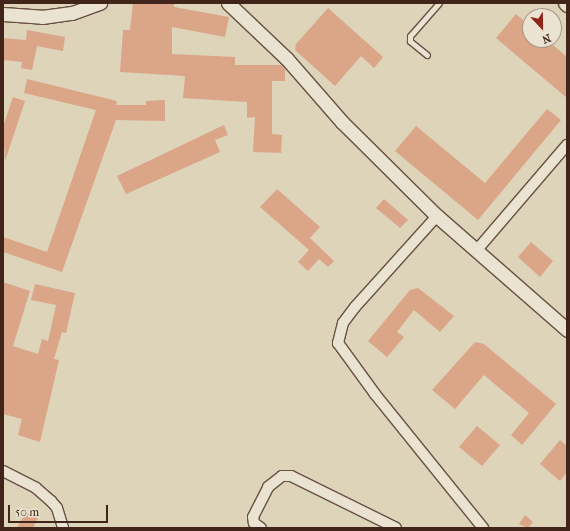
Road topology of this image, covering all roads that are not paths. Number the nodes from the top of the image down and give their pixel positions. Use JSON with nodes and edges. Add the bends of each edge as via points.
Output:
{"nodes":[{"id":1,"x":100,"y":3,"type":"edge"},
{"id":2,"x":228,"y":3,"type":"edge"},
{"id":3,"x":438,"y":3,"type":"edge"},
{"id":4,"x":3,"y":14,"type":"edge"},
{"id":5,"x":427,"y":55,"type":"dead end"},
{"id":6,"x":567,"y":144,"type":"edge"},
{"id":7,"x":437,"y":216,"type":"junction"},
{"id":8,"x":476,"y":251,"type":"junction"},
{"id":9,"x":567,"y":330,"type":"edge"},
{"id":10,"x":3,"y":471,"type":"edge"},
{"id":11,"x":63,"y":528,"type":"edge"},
{"id":12,"x":262,"y":528,"type":"edge"},
{"id":13,"x":396,"y":528,"type":"edge"},
{"id":14,"x":483,"y":528,"type":"edge"}],
"edges":[{"from":1,"to":4,"type":"street","via":[[72,13],[42,17]]},
{"from":2,"to":7,"type":"street","via":[[286,59],[342,122]]},
{"from":3,"to":5,"type":"lane","via":[[410,36],[410,40]]},
{"from":6,"to":8,"type":"street"},
{"from":7,"to":8,"type":"street"},
{"from":7,"to":14,"type":"street","via":[[355,307],[343,323],[338,343],[375,394]]},
{"from":8,"to":9,"type":"street"},
{"from":10,"to":11,"type":"street","via":[[36,488],[51,501],[57,508]]},
{"from":12,"to":13,"type":"street","via":[[254,523],[252,517],[268,487],[282,476],[291,476]]}]}
